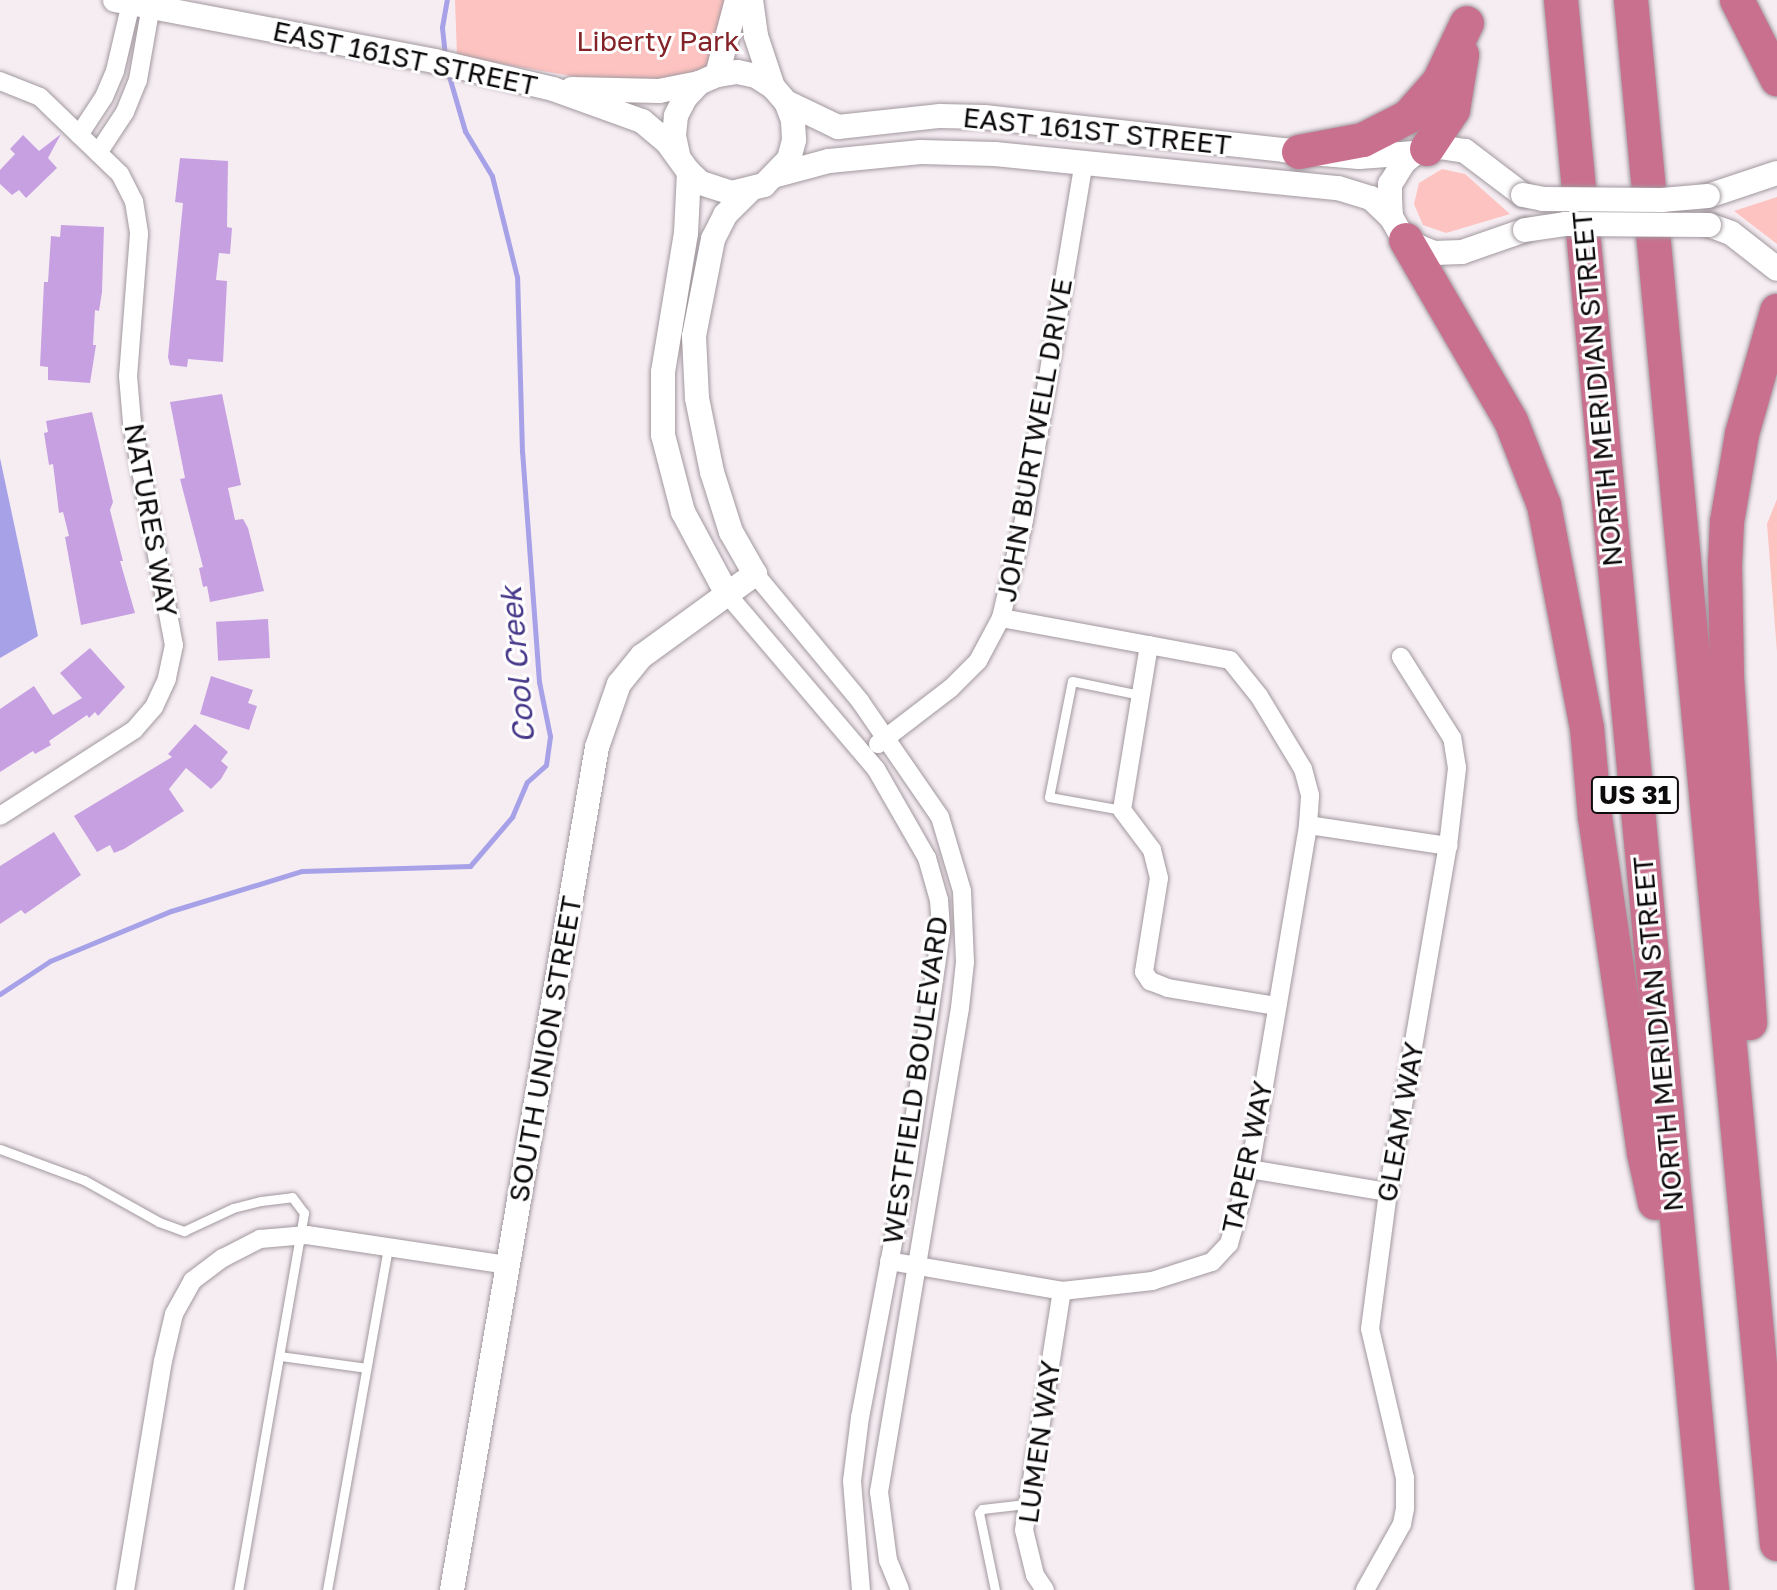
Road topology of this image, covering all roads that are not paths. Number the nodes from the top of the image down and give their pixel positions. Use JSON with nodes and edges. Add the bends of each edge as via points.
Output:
{"nodes":[{"id":1,"x":737,"y":0,"type":"edge"},
{"id":2,"x":751,"y":0,"type":"edge"},
{"id":3,"x":1561,"y":0,"type":"edge"},
{"id":4,"x":1631,"y":0,"type":"edge"},
{"id":5,"x":1737,"y":0,"type":"edge"},
{"id":6,"x":137,"y":2,"type":"edge"},
{"id":7,"x":1468,"y":12,"type":"edge"},
{"id":8,"x":708,"y":79,"type":"junction"},
{"id":9,"x":1777,"y":79,"type":"edge"},
{"id":10,"x":0,"y":81,"type":"edge"},
{"id":11,"x":553,"y":89,"type":"junction"},
{"id":12,"x":780,"y":94,"type":"junction"},
{"id":13,"x":79,"y":135,"type":"junction"},
{"id":14,"x":1421,"y":151,"type":"junction"},
{"id":15,"x":1299,"y":152,"type":"junction"},
{"id":16,"x":98,"y":153,"type":"junction"},
{"id":17,"x":1084,"y":163,"type":"junction"},
{"id":18,"x":683,"y":164,"type":"junction"},
{"id":19,"x":1777,"y":173,"type":"edge"},
{"id":20,"x":777,"y":175,"type":"junction"},
{"id":21,"x":749,"y":191,"type":"junction"},
{"id":22,"x":1398,"y":228,"type":"junction"},
{"id":23,"x":1777,"y":269,"type":"edge"},
{"id":24,"x":1777,"y":311,"type":"edge"},
{"id":25,"x":755,"y":574,"type":"junction"},
{"id":26,"x":727,"y":594,"type":"junction"},
{"id":27,"x":1001,"y":618,"type":"junction"},
{"id":28,"x":1149,"y":645,"type":"junction"},
{"id":29,"x":1401,"y":657,"type":"dead end"},
{"id":30,"x":1140,"y":695,"type":"junction"},
{"id":31,"x":886,"y":739,"type":"junction"},
{"id":32,"x":864,"y":754,"type":"junction"},
{"id":33,"x":1122,"y":810,"type":"junction"},
{"id":34,"x":0,"y":816,"type":"edge"},
{"id":35,"x":1308,"y":825,"type":"junction"},
{"id":36,"x":1448,"y":846,"type":"junction"},
{"id":37,"x":1276,"y":1006,"type":"junction"},
{"id":38,"x":0,"y":1149,"type":"edge"},
{"id":39,"x":1250,"y":1169,"type":"junction"},
{"id":40,"x":1388,"y":1192,"type":"junction"},
{"id":41,"x":302,"y":1235,"type":"junction"},
{"id":42,"x":388,"y":1247,"type":"junction"},
{"id":43,"x":889,"y":1261,"type":"junction"},
{"id":44,"x":507,"y":1265,"type":"junction"},
{"id":45,"x":915,"y":1268,"type":"junction"},
{"id":46,"x":1062,"y":1291,"type":"junction"},
{"id":47,"x":280,"y":1356,"type":"junction"},
{"id":48,"x":366,"y":1368,"type":"junction"},
{"id":49,"x":1697,"y":1443,"type":"junction"},
{"id":50,"x":1026,"y":1504,"type":"junction"},
{"id":51,"x":1777,"y":1514,"type":"edge"},
{"id":52,"x":1777,"y":1544,"type":"edge"},
{"id":53,"x":125,"y":1590,"type":"edge"},
{"id":54,"x":238,"y":1590,"type":"edge"},
{"id":55,"x":327,"y":1590,"type":"edge"},
{"id":56,"x":452,"y":1590,"type":"edge"},
{"id":57,"x":861,"y":1590,"type":"edge"},
{"id":58,"x":900,"y":1590,"type":"edge"},
{"id":59,"x":995,"y":1590,"type":"edge"},
{"id":60,"x":1045,"y":1590,"type":"edge"},
{"id":61,"x":1365,"y":1590,"type":"edge"},
{"id":62,"x":1712,"y":1590,"type":"edge"}],
"edges":[{"from":1,"to":8,"type":"street"},
{"from":2,"to":12,"type":"street","via":[[756,36]]},
{"from":3,"to":49,"type":"highway","name":"NORTH MERIDIAN STREET","number":"US 31"},
{"from":4,"to":52,"type":"highway","number":"US 31"},
{"from":5,"to":9,"type":"highway"},
{"from":6,"to":11,"type":"street","name":"EAST 161ST STREET"},
{"from":6,"to":13,"type":"street","via":[[104,97]]},
{"from":6,"to":16,"type":"street","via":[[138,80]]},
{"from":7,"to":14,"type":"highway","via":[[1453,110]]},
{"from":7,"to":15,"type":"highway","via":[[1439,82],[1408,117],[1363,140]]},
{"from":8,"to":11,"type":"street","name":"EAST 161ST STREET","via":[[659,91]]},
{"from":8,"to":12,"type":"street","via":[[737,72],[756,76]]},
{"from":8,"to":18,"type":"street","via":[[685,98],[676,116],[674,136]]},
{"from":10,"to":13,"type":"street","name":"NATURES WAY","via":[[40,97]]},
{"from":11,"to":18,"type":"street","name":"EAST 161ST STREET","via":[[642,121]]},
{"from":12,"to":15,"type":"street","name":"EAST 161ST STREET","via":[[838,127],[940,116],[984,117]]},
{"from":12,"to":20,"type":"street","via":[[793,120],[794,140]]},
{"from":13,"to":16,"type":"street","name":"NATURES WAY"},
{"from":14,"to":15,"type":"street","name":"EAST 161ST STREET","via":[[1359,157]]},
{"from":14,"to":19,"type":"street","name":"EAST 161ST STREET","bridge":true,"via":[[1465,151],[1523,195],[1543,199],[1708,196]]},
{"from":14,"to":22,"type":"street","via":[[1404,162],[1390,184]]},
{"from":16,"to":34,"type":"street","name":"NATURES WAY","via":[[120,174],[134,201],[139,234],[128,376],[132,423],[174,645],[154,707],[134,730]]},
{"from":17,"to":20,"type":"street","name":"EAST 161ST STREET","via":[[921,152],[829,161]]},
{"from":17,"to":22,"type":"street","name":"EAST 161ST STREET","via":[[1338,188],[1371,198]]},
{"from":17,"to":27,"type":"street","name":"JOHN BURTWELL DRIVE","via":[[1024,520]]},
{"from":18,"to":21,"type":"street","via":[[716,190]]},
{"from":18,"to":26,"type":"street","name":"WESTFIELD BOULEVARD","via":[[686,233],[663,372],[663,435],[683,512]]},
{"from":20,"to":21,"type":"street"},
{"from":21,"to":25,"type":"street","name":"WESTFIELD BOULEVARD","via":[[725,215],[713,239],[694,336],[697,398],[712,472],[731,532]]},
{"from":22,"to":23,"type":"street","name":"EAST 161ST STREET","bridge":true,"via":[[1434,253],[1449,254],[1525,230],[1565,224],[1709,225],[1731,233]]},
{"from":22,"to":49,"type":"highway","via":[[1511,421],[1552,535],[1587,728],[1644,1153]]},
{"from":24,"to":51,"type":"highway","via":[[1737,458],[1727,522],[1725,597]]},
{"from":25,"to":26,"type":"street","name":"SOUTH UNION STREET"},
{"from":25,"to":31,"type":"street","name":"WESTFIELD BOULEVARD"},
{"from":26,"to":32,"type":"street","name":"WESTFIELD BOULEVARD"},
{"from":26,"to":44,"type":"street","name":"SOUTH UNION STREET","via":[[642,656],[619,684],[597,747]]},
{"from":27,"to":28,"type":"street","name":"TAPER WAY"},
{"from":27,"to":31,"type":"street","name":"JOHN BURTWELL DRIVE","via":[[978,661]]},
{"from":28,"to":30,"type":"street"},
{"from":28,"to":35,"type":"street","name":"TAPER WAY","via":[[1230,660],[1259,696],[1303,769],[1310,795]]},
{"from":29,"to":36,"type":"street","name":"GLEAM WAY","via":[[1452,738],[1457,768]]},
{"from":30,"to":33,"type":"street"},
{"from":30,"to":33,"type":"lane","via":[[1072,681],[1049,797]]},
{"from":31,"to":32,"type":"street","name":"JOHN BURTWELL DRIVE"},
{"from":31,"to":45,"type":"street","name":"WESTFIELD BOULEVARD","via":[[940,817],[962,891],[965,962],[960,1008]]},
{"from":32,"to":43,"type":"street","name":"WESTFIELD BOULEVARD","via":[[927,858],[941,931]]},
{"from":33,"to":37,"type":"street","via":[[1152,850],[1159,878],[1144,972],[1150,981]]},
{"from":35,"to":36,"type":"street"},
{"from":35,"to":37,"type":"street","name":"TAPER WAY"},
{"from":36,"to":40,"type":"street","name":"GLEAM WAY"},
{"from":37,"to":39,"type":"street","name":"TAPER WAY"},
{"from":38,"to":41,"type":"lane","via":[[84,1180],[184,1231],[233,1208],[292,1197],[304,1213]]},
{"from":39,"to":40,"type":"street"},
{"from":39,"to":46,"type":"street","name":"TAPER WAY","via":[[1229,1244],[1212,1262],[1152,1281]]},
{"from":40,"to":61,"type":"street","name":"GLEAM WAY","via":[[1370,1329],[1407,1491],[1402,1524]]},
{"from":41,"to":42,"type":"street"},
{"from":41,"to":47,"type":"lane"},
{"from":41,"to":53,"type":"street","via":[[260,1239],[223,1258],[192,1281],[174,1314]]},
{"from":42,"to":44,"type":"street"},
{"from":42,"to":48,"type":"lane"},
{"from":43,"to":45,"type":"street","name":"TAPER WAY"},
{"from":43,"to":57,"type":"street","name":"WESTFIELD BOULEVARD","via":[[852,1481]]},
{"from":44,"to":56,"type":"street","name":"SOUTH UNION STREET"},
{"from":45,"to":46,"type":"street","name":"TAPER WAY"},
{"from":45,"to":58,"type":"street","name":"WESTFIELD BOULEVARD","via":[[879,1492],[888,1560]]},
{"from":46,"to":50,"type":"street","name":"LUMEN WAY"},
{"from":47,"to":48,"type":"lane"},
{"from":47,"to":54,"type":"lane"},
{"from":48,"to":55,"type":"lane"},
{"from":49,"to":62,"type":"highway","name":"NORTH MERIDIAN STREET","number":"US 31"},
{"from":50,"to":59,"type":"lane","via":[[979,1513]]},
{"from":50,"to":60,"type":"street","name":"LUMEN WAY","via":[[1028,1553]]}]}
